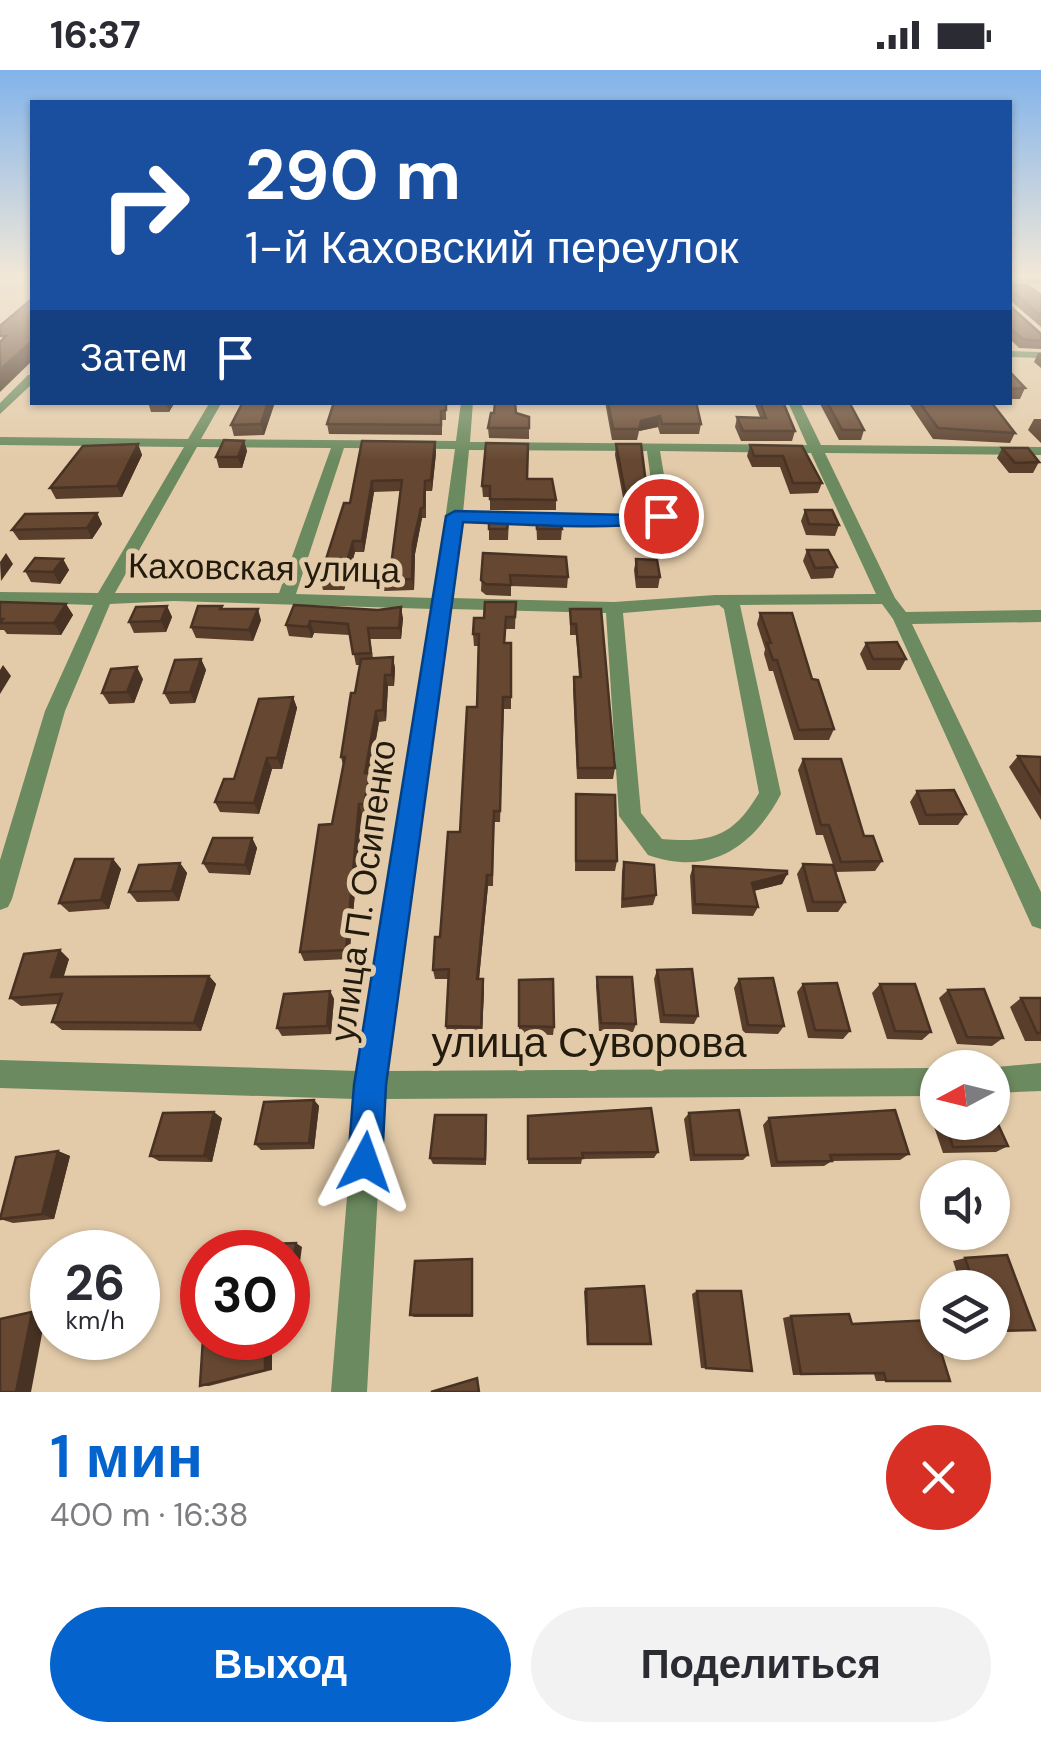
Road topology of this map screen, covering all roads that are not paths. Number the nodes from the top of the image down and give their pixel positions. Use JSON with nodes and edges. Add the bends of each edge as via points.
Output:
{"nodes":[{"id":1,"x":1012,"y":354,"type":"edge"},
{"id":2,"x":1041,"y":355,"type":"edge"},
{"id":3,"x":30,"y":380,"type":"edge"},
{"id":4,"x":214,"y":405,"type":"edge"},
{"id":5,"x":467,"y":405,"type":"edge"},
{"id":6,"x":795,"y":405,"type":"edge"},
{"id":7,"x":0,"y":410,"type":"edge"},
{"id":8,"x":0,"y":441,"type":"edge"},
{"id":9,"x":194,"y":442,"type":"junction"},
{"id":10,"x":339,"y":444,"type":"junction"},
{"id":11,"x":460,"y":446,"type":"junction"},
{"id":12,"x":653,"y":448,"type":"junction"},
{"id":13,"x":816,"y":449,"type":"junction"},
{"id":14,"x":1034,"y":451,"type":"edge"},
{"id":15,"x":1041,"y":469,"type":"edge"},
{"id":16,"x":455,"y":516,"type":"junction"},
{"id":17,"x":0,"y":597,"type":"edge"},
{"id":18,"x":104,"y":598,"type":"junction"},
{"id":19,"x":887,"y":599,"type":"junction"},
{"id":20,"x":285,"y":600,"type":"junction"},
{"id":21,"x":722,"y":600,"type":"junction"},
{"id":22,"x":440,"y":603,"type":"junction"},
{"id":23,"x":614,"y":608,"type":"junction"},
{"id":24,"x":1041,"y":616,"type":"edge"},
{"id":25,"x":902,"y":618,"type":"junction"},
{"id":26,"x":0,"y":900,"type":"edge"},
{"id":27,"x":1041,"y":918,"type":"edge"},
{"id":28,"x":0,"y":1074,"type":"edge"},
{"id":29,"x":1041,"y":1076,"type":"edge"},
{"id":30,"x":1010,"y":1078,"type":"edge"},
{"id":31,"x":920,"y":1082,"type":"edge"},
{"id":32,"x":370,"y":1085,"type":"junction"},
{"id":33,"x":349,"y":1392,"type":"edge"}],
"edges":[{"from":1,"to":2,"type":"street"},
{"from":3,"to":7,"type":"street"},
{"from":4,"to":9,"type":"street"},
{"from":5,"to":11,"type":"street","name":"улица П. Осипенко"},
{"from":6,"to":13,"type":"street"},
{"from":8,"to":9,"type":"street"},
{"from":9,"to":10,"type":"street"},
{"from":9,"to":18,"type":"street"},
{"from":10,"to":11,"type":"street"},
{"from":10,"to":20,"type":"street"},
{"from":11,"to":12,"type":"street"},
{"from":11,"to":16,"type":"street","name":"улица П. Осипенко"},
{"from":12,"to":13,"type":"street"},
{"from":12,"to":16,"type":"street","via":[[669,508],[654,519]]},
{"from":13,"to":14,"type":"street"},
{"from":13,"to":19,"type":"street"},
{"from":14,"to":15,"type":"street"},
{"from":16,"to":22,"type":"street","name":"улица П. Осипенко"},
{"from":17,"to":18,"type":"street","name":"Каховская улица"},
{"from":18,"to":20,"type":"street","name":"Каховская улица"},
{"from":18,"to":26,"type":"street","via":[[55,711]]},
{"from":19,"to":21,"type":"street","name":"Каховская улица"},
{"from":19,"to":25,"type":"street"},
{"from":20,"to":22,"type":"street","name":"Каховская улица"},
{"from":21,"to":23,"type":"street","name":"Каховская улица"},
{"from":21,"to":23,"type":"street","via":[[732,606],[770,794],[735,843],[694,852],[656,848],[630,816]]},
{"from":22,"to":23,"type":"street","name":"Каховская улица"},
{"from":22,"to":32,"type":"street","name":"улица П. Осипенко"},
{"from":24,"to":25,"type":"street"},
{"from":25,"to":27,"type":"street"},
{"from":28,"to":32,"type":"street","name":"улица Суворова"},
{"from":29,"to":30,"type":"street"},
{"from":31,"to":32,"type":"street","name":"улица Суворова"},
{"from":32,"to":33,"type":"street","name":"улица П. Осипенко"}]}
